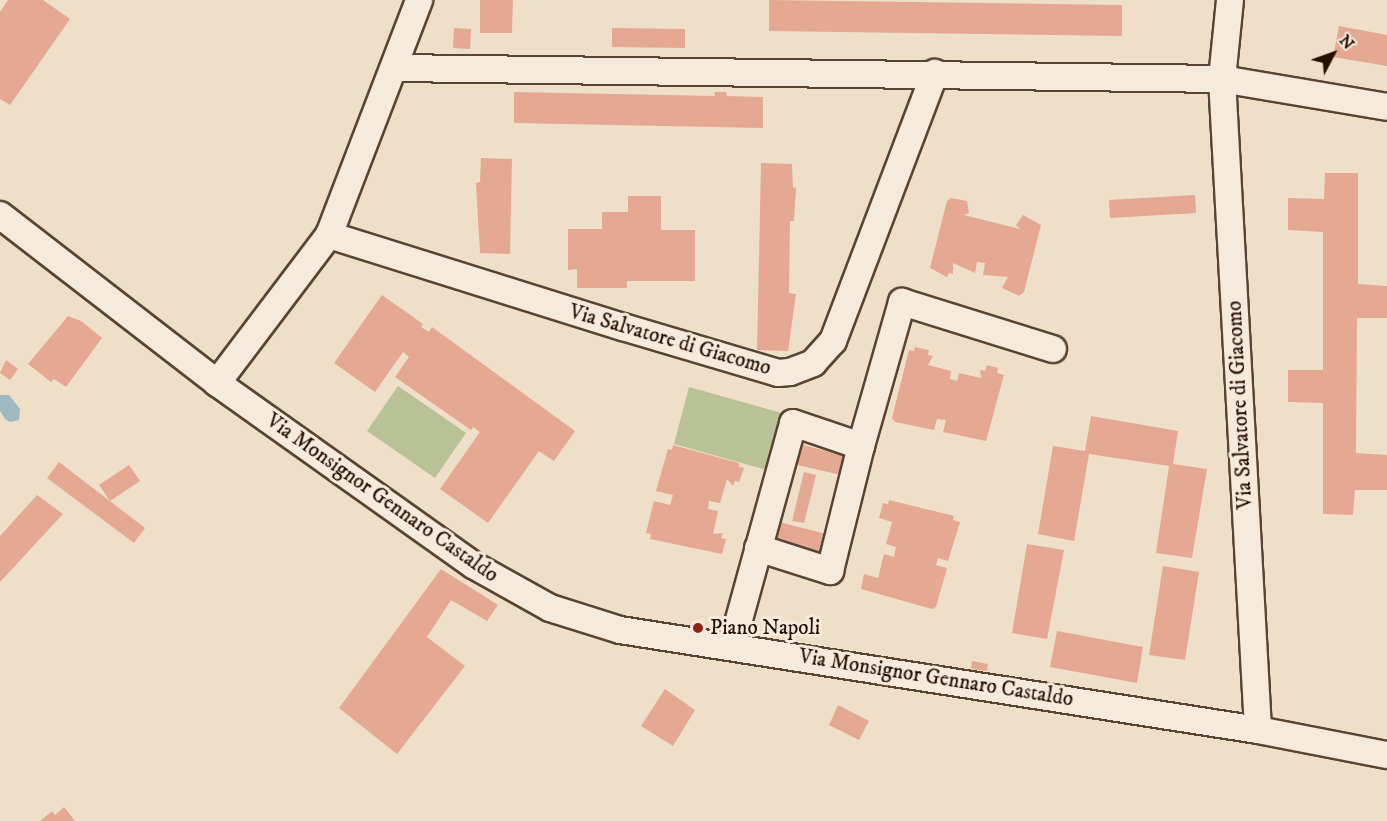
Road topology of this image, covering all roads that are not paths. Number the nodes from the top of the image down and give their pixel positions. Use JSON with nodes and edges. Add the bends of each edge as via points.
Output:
{"nodes":[{"id":1,"x":419,"y":0,"type":"edge"},
{"id":2,"x":1230,"y":0,"type":"edge"},
{"id":3,"x":393,"y":68,"type":"junction"},
{"id":4,"x":935,"y":73,"type":"junction"},
{"id":5,"x":1222,"y":79,"type":"junction"},
{"id":6,"x":1387,"y":107,"type":"edge"},
{"id":7,"x":0,"y":215,"type":"edge"},
{"id":8,"x":328,"y":235,"type":"junction"},
{"id":9,"x":1053,"y":349,"type":"dead end"},
{"id":10,"x":217,"y":383,"type":"junction"},
{"id":11,"x":861,"y":446,"type":"junction"},
{"id":12,"x":758,"y":548,"type":"junction"},
{"id":13,"x":732,"y":645,"type":"junction"},
{"id":14,"x":1258,"y":730,"type":"junction"},
{"id":15,"x":1387,"y":755,"type":"edge"}],
"edges":[{"from":1,"to":3,"type":"street"},
{"from":2,"to":5,"type":"street","name":"Via Salvatore di Giacomo"},
{"from":3,"to":4,"type":"street"},
{"from":3,"to":8,"type":"street"},
{"from":4,"to":5,"type":"street"},
{"from":4,"to":8,"type":"street","name":"Via Salvatore di Giacomo","via":[[833,341],[813,363],[790,372],[778,373]]},
{"from":5,"to":6,"type":"street"},
{"from":5,"to":14,"type":"street","name":"Via Salvatore di Giacomo"},
{"from":7,"to":10,"type":"street","name":"Via Monsignor Gennaro Castaldo"},
{"from":8,"to":10,"type":"street"},
{"from":9,"to":11,"type":"street","via":[[902,302]]},
{"from":10,"to":13,"type":"street","name":"Via Monsignor Gennaro Castaldo","via":[[473,565],[550,608],[620,630]]},
{"from":11,"to":12,"type":"street","via":[[793,423]]},
{"from":11,"to":12,"type":"street","via":[[830,571]]},
{"from":12,"to":13,"type":"street"},
{"from":13,"to":14,"type":"street","name":"Via Monsignor Gennaro Castaldo"},
{"from":14,"to":15,"type":"street","name":"Via Monsignor Gennaro Castaldo"}]}
